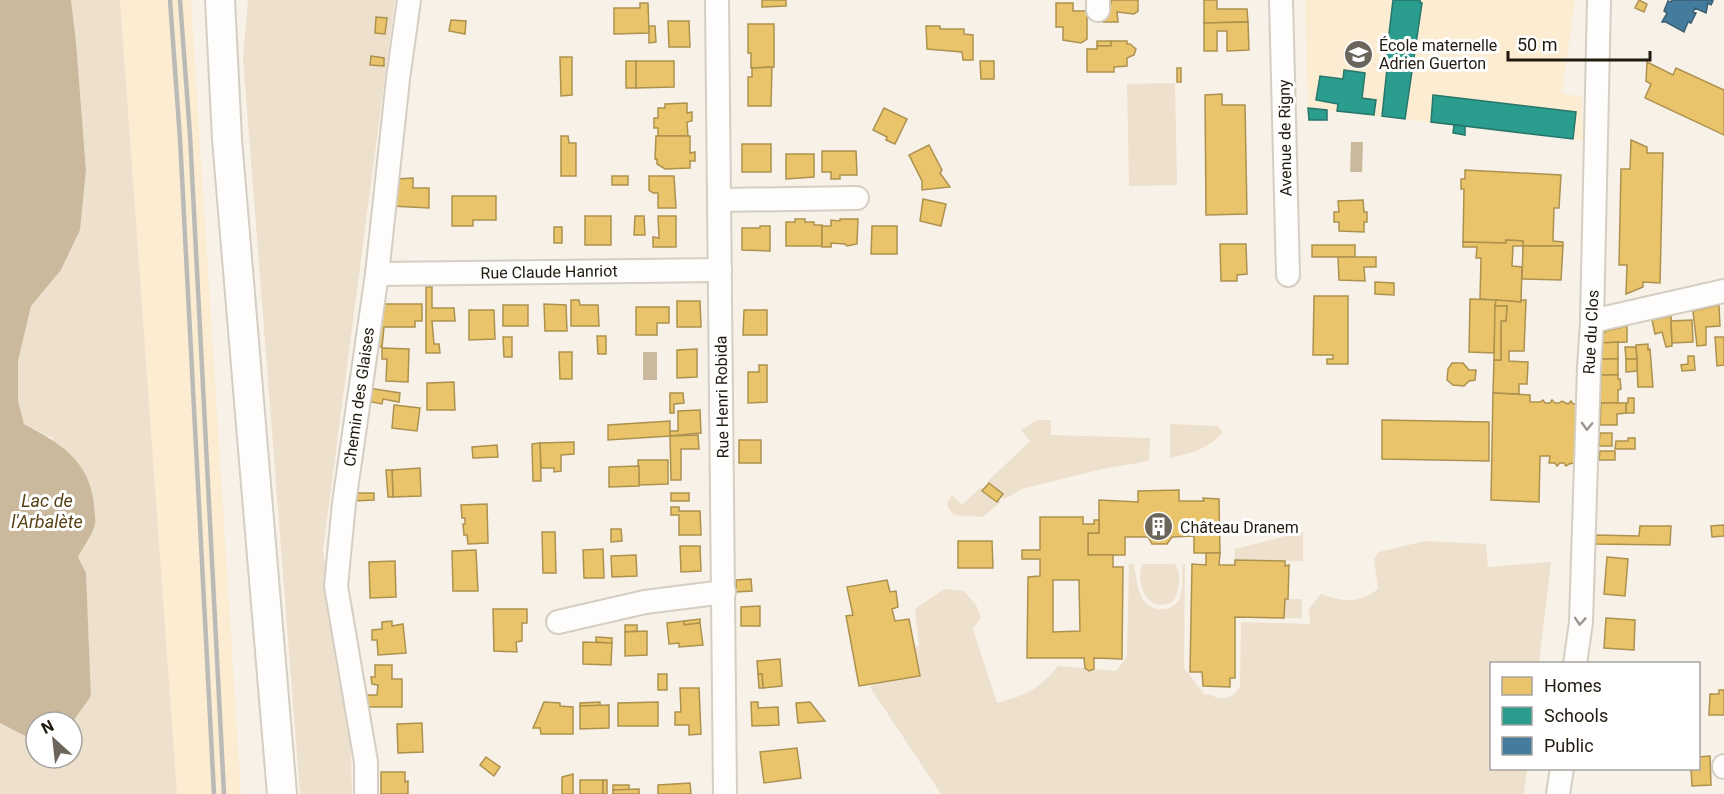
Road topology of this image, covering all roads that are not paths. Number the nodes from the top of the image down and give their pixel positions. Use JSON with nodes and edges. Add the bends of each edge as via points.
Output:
{"nodes":[{"id":1,"x":220,"y":0,"type":"edge"},
{"id":2,"x":234,"y":0,"type":"edge"},
{"id":3,"x":409,"y":0,"type":"edge"},
{"id":4,"x":717,"y":0,"type":"edge"},
{"id":5,"x":1281,"y":0,"type":"edge"},
{"id":6,"x":1599,"y":0,"type":"edge"},
{"id":7,"x":227,"y":139,"type":"junction"},
{"id":8,"x":857,"y":198,"type":"dead end"},
{"id":9,"x":720,"y":200,"type":"junction"},
{"id":10,"x":720,"y":270,"type":"junction"},
{"id":11,"x":377,"y":274,"type":"junction"},
{"id":12,"x":1288,"y":275,"type":"dead end"},
{"id":13,"x":1724,"y":291,"type":"edge"},
{"id":14,"x":1592,"y":321,"type":"junction"},
{"id":15,"x":724,"y":592,"type":"junction"},
{"id":16,"x":558,"y":622,"type":"dead end"},
{"id":17,"x":1575,"y":662,"type":"edge"},
{"id":18,"x":1562,"y":770,"type":"edge"},
{"id":19,"x":282,"y":794,"type":"edge"},
{"id":20,"x":366,"y":794,"type":"edge"},
{"id":21,"x":725,"y":794,"type":"edge"},
{"id":22,"x":1558,"y":794,"type":"edge"}],
"edges":[{"from":1,"to":7,"type":"main road"},
{"from":2,"to":7,"type":"main road"},
{"from":3,"to":11,"type":"street","name":"Chemin des Glaises"},
{"from":4,"to":9,"type":"street","name":"Rue Henri Robida"},
{"from":5,"to":12,"type":"street","name":"Avenue de Rigny"},
{"from":6,"to":14,"type":"street","name":"Rue du Clos"},
{"from":7,"to":19,"type":"main road"},
{"from":8,"to":9,"type":"street"},
{"from":9,"to":10,"type":"street","name":"Rue Henri Robida"},
{"from":10,"to":11,"type":"street","name":"Rue Claude Hanriot"},
{"from":10,"to":15,"type":"street","name":"Rue Henri Robida"},
{"from":11,"to":20,"type":"street","name":"Chemin des Glaises","via":[[336,586],[366,762]]},
{"from":13,"to":14,"type":"street"},
{"from":14,"to":17,"type":"street","name":"Rue du Clos","one_way":true,"via":[[1581,622]]},
{"from":15,"to":16,"type":"street","via":[[645,602]]},
{"from":15,"to":21,"type":"street","name":"Rue Henri Robida"},
{"from":18,"to":22,"type":"street"}]}
